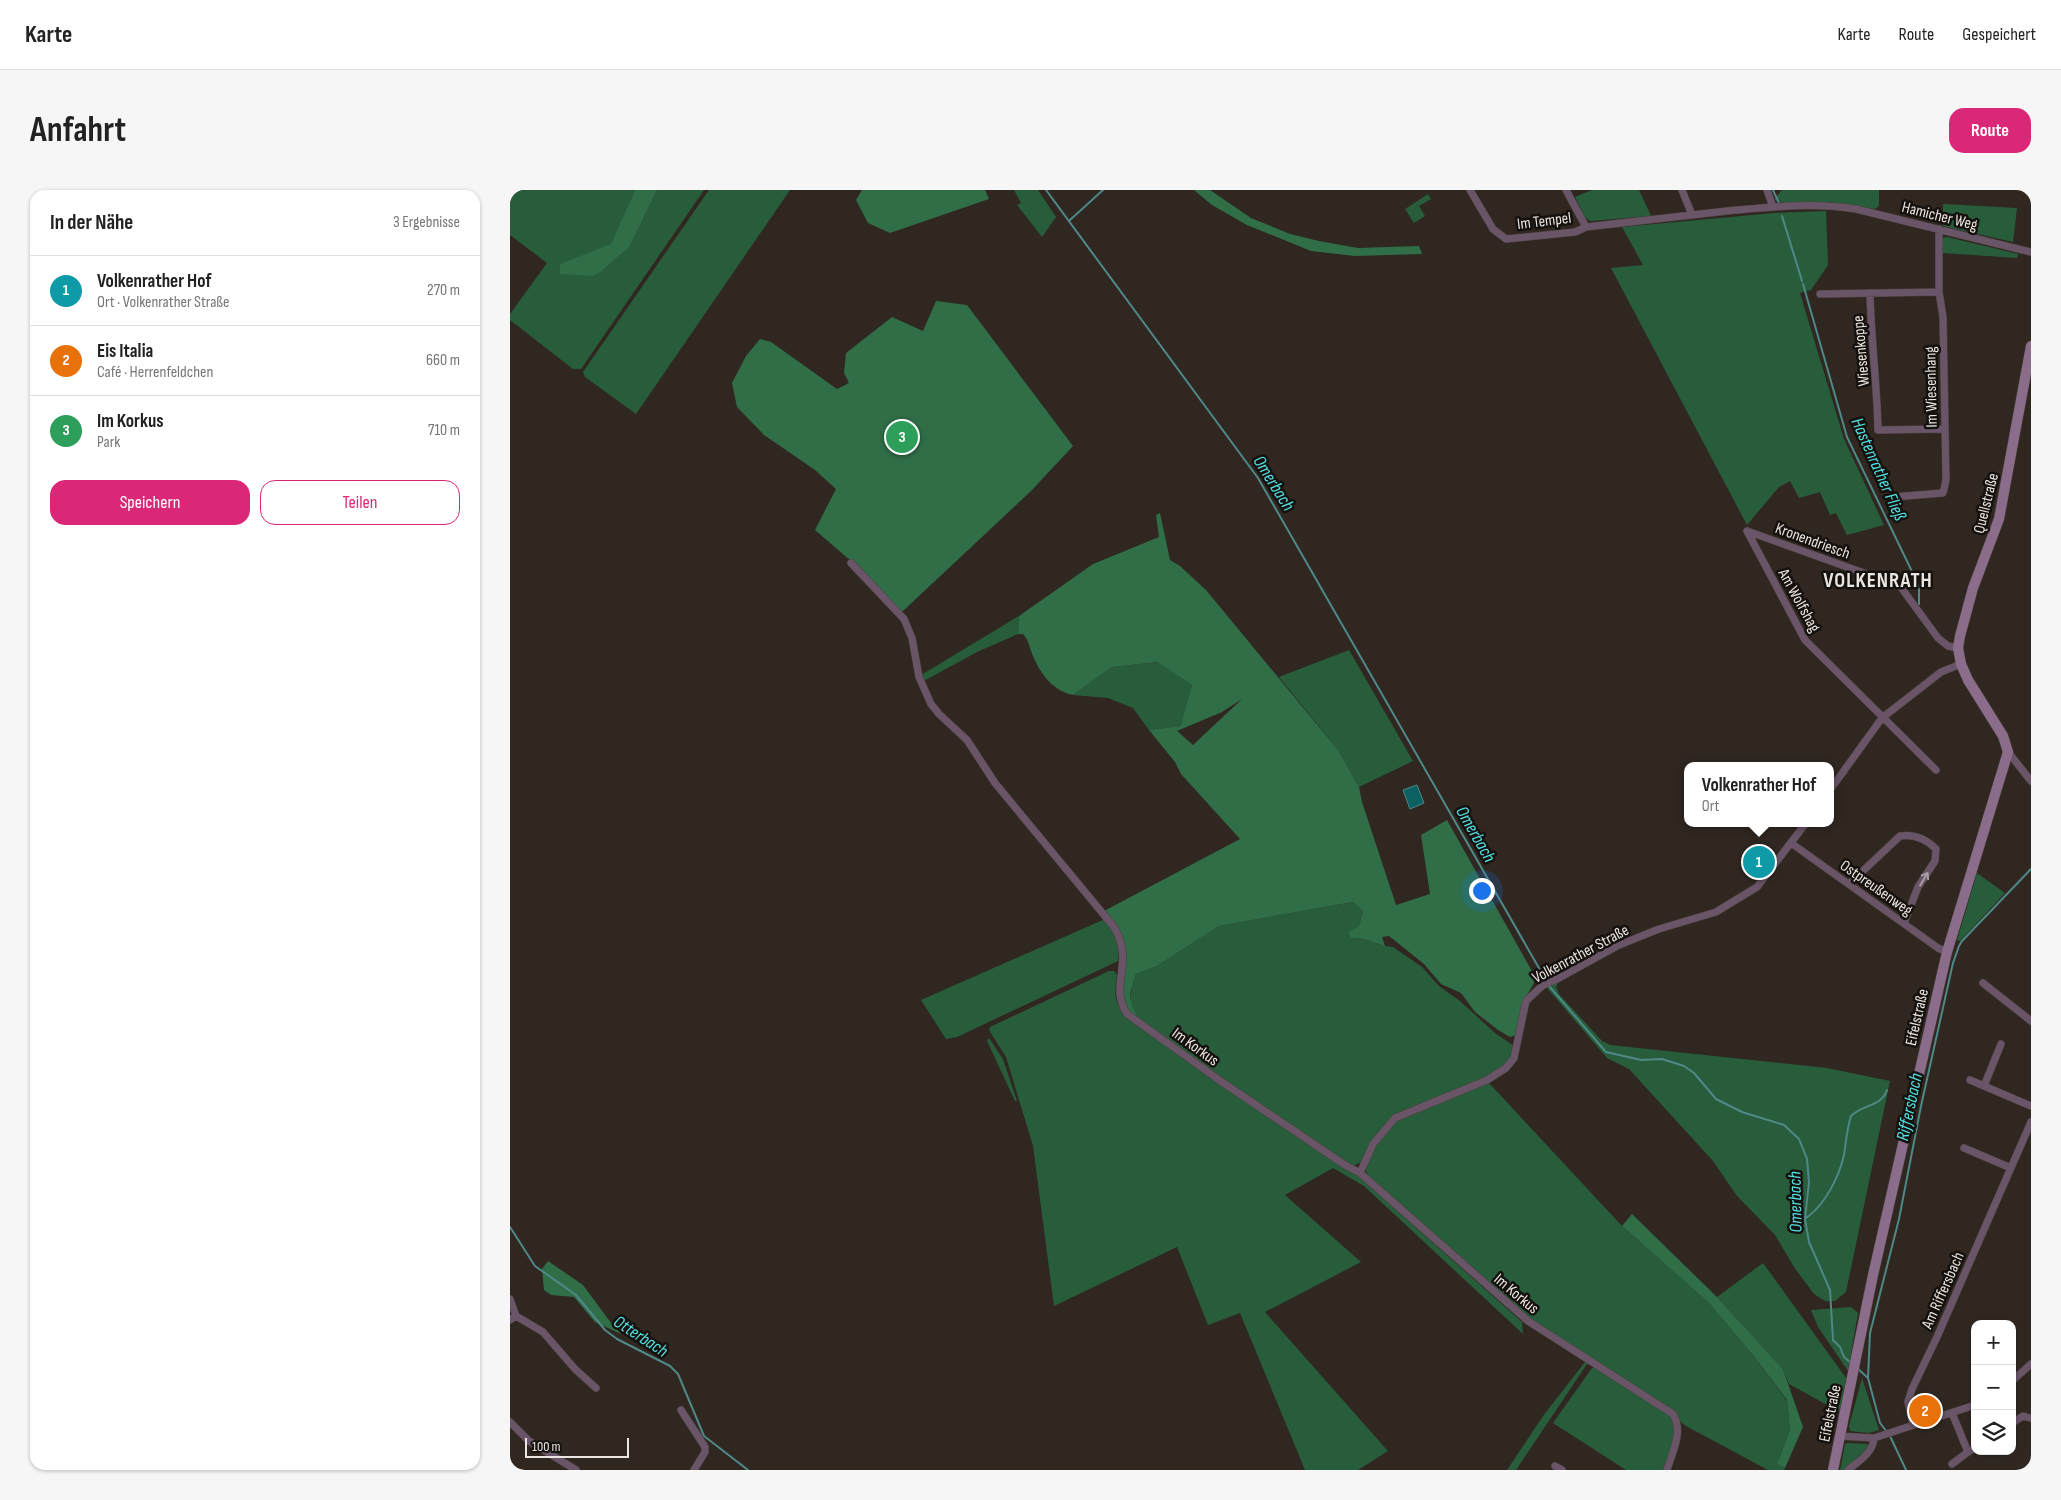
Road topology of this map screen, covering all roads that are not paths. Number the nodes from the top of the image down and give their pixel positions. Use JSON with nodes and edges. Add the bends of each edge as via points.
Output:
{"nodes":[{"id":1,"x":1470,"y":190,"type":"edge"},
{"id":2,"x":1566,"y":190,"type":"edge"},
{"id":3,"x":1682,"y":190,"type":"edge"},
{"id":4,"x":1767,"y":190,"type":"edge"},
{"id":5,"x":1773,"y":207,"type":"junction"},
{"id":6,"x":1692,"y":215,"type":"junction"},
{"id":7,"x":1586,"y":227,"type":"junction"},
{"id":8,"x":1939,"y":229,"type":"junction"},
{"id":9,"x":2031,"y":252,"type":"edge"},
{"id":10,"x":1939,"y":292,"type":"junction"},
{"id":11,"x":1870,"y":293,"type":"junction"},
{"id":12,"x":1820,"y":294,"type":"dead end"},
{"id":13,"x":2031,"y":346,"type":"edge"},
{"id":14,"x":1945,"y":429,"type":"junction"},
{"id":15,"x":1893,"y":497,"type":"dead end"},
{"id":16,"x":1747,"y":531,"type":"joint"},
{"id":17,"x":851,"y":563,"type":"dead end"},
{"id":18,"x":1958,"y":648,"type":"junction"},
{"id":19,"x":1960,"y":664,"type":"junction"},
{"id":20,"x":1882,"y":718,"type":"junction"},
{"id":21,"x":2008,"y":752,"type":"junction"},
{"id":22,"x":1936,"y":770,"type":"dead end"},
{"id":23,"x":2031,"y":781,"type":"edge"},
{"id":24,"x":1834,"y":784,"type":"edge"},
{"id":25,"x":1803,"y":827,"type":"edge"},
{"id":26,"x":1791,"y":843,"type":"junction"},
{"id":27,"x":1850,"y":884,"type":"junction"},
{"id":28,"x":1904,"y":923,"type":"junction"},
{"id":29,"x":1947,"y":952,"type":"junction"},
{"id":30,"x":1983,"y":983,"type":"dead end"},
{"id":31,"x":2031,"y":1021,"type":"edge"},
{"id":32,"x":2001,"y":1044,"type":"dead end"},
{"id":33,"x":1970,"y":1080,"type":"dead end"},
{"id":34,"x":1984,"y":1086,"type":"junction"},
{"id":35,"x":2031,"y":1106,"type":"edge"},
{"id":36,"x":2031,"y":1122,"type":"edge"},
{"id":37,"x":1964,"y":1148,"type":"dead end"},
{"id":38,"x":2011,"y":1168,"type":"junction"},
{"id":39,"x":1360,"y":1173,"type":"junction"},
{"id":40,"x":510,"y":1300,"type":"edge"},
{"id":41,"x":513,"y":1318,"type":"edge"},
{"id":42,"x":2031,"y":1364,"type":"edge"},
{"id":43,"x":2016,"y":1377,"type":"edge"},
{"id":44,"x":596,"y":1388,"type":"dead end"},
{"id":45,"x":1971,"y":1406,"type":"edge"},
{"id":46,"x":681,"y":1410,"type":"dead end"},
{"id":47,"x":1952,"y":1413,"type":"junction"},
{"id":48,"x":2030,"y":1418,"type":"edge"},
{"id":49,"x":2016,"y":1420,"type":"edge"},
{"id":50,"x":510,"y":1422,"type":"edge"},
{"id":51,"x":1913,"y":1425,"type":"junction"},
{"id":52,"x":1840,"y":1436,"type":"junction"},
{"id":53,"x":1877,"y":1437,"type":"junction"},
{"id":54,"x":1971,"y":1450,"type":"edge"},
{"id":55,"x":1968,"y":1452,"type":"junction"},
{"id":56,"x":1952,"y":1464,"type":"dead end"},
{"id":57,"x":576,"y":1470,"type":"edge"},
{"id":58,"x":694,"y":1470,"type":"edge"},
{"id":59,"x":1667,"y":1470,"type":"edge"},
{"id":60,"x":1833,"y":1470,"type":"edge"},
{"id":61,"x":1848,"y":1470,"type":"edge"}],
"edges":[{"from":1,"to":7,"type":"street","name":"Im Tempel","via":[[1493,230],[1506,239],[1575,232]]},
{"from":2,"to":7,"type":"street"},
{"from":3,"to":6,"type":"street"},
{"from":4,"to":5,"type":"street"},
{"from":5,"to":6,"type":"street","name":"Hamicher Weg"},
{"from":5,"to":8,"type":"street","name":"Hamicher Weg","via":[[1828,205]]},
{"from":6,"to":7,"type":"street","name":"Hamicher Weg"},
{"from":8,"to":9,"type":"street","name":"Hamicher Weg"},
{"from":8,"to":10,"type":"street","name":"Im Wiesenhang"},
{"from":10,"to":11,"type":"street","name":"Wiesenkoppe"},
{"from":10,"to":14,"type":"street","name":"Im Wiesenhang","via":[[1943,317]]},
{"from":11,"to":12,"type":"street","name":"Wiesenkoppe"},
{"from":11,"to":14,"type":"street","name":"Wiesenkoppe","via":[[1878,430]]},
{"from":13,"to":18,"type":"main road","name":"Quellstraße","via":[[1999,519],[1973,588]]},
{"from":14,"to":15,"type":"street","name":"Im Wiesenhang","via":[[1946,480],[1943,493]]},
{"from":16,"to":18,"type":"street","name":"Kronendriesch","via":[[1900,586],[1938,638],[1948,646]]},
{"from":16,"to":20,"type":"street","name":"Am Wolfshag","via":[[1805,640]]},
{"from":17,"to":39,"type":"street","name":"Im Korkus","via":[[904,619],[912,638],[919,677],[931,704],[968,740],[983,766],[1017,810],[1114,927],[1122,949],[1120,996],[1127,1014]]},
{"from":18,"to":19,"type":"main road","name":"Quellstraße"},
{"from":19,"to":20,"type":"street","via":[[1941,672]]},
{"from":19,"to":21,"type":"main road","via":[[2003,736]]},
{"from":20,"to":22,"type":"street"},
{"from":20,"to":24,"type":"street"},
{"from":21,"to":23,"type":"street"},
{"from":21,"to":29,"type":"main road","name":"Eifelstraße"},
{"from":25,"to":26,"type":"street","name":"Volkenrather Straße"},
{"from":26,"to":27,"type":"street","name":"Ostpreußenweg"},
{"from":26,"to":39,"type":"street","name":"Volkenrather Straße","via":[[1748,894],[1716,912],[1659,929],[1619,946],[1548,983],[1526,1001],[1514,1058],[1506,1068],[1479,1084],[1396,1118],[1373,1144]]},
{"from":27,"to":28,"type":"street","name":"Ostpreußenweg"},
{"from":28,"to":27,"type":"street","one_way":true,"via":[[1918,887],[1934,861],[1936,849],[1930,842],[1918,837],[1900,836]]},
{"from":28,"to":29,"type":"street","name":"Ostpreußenweg"},
{"from":29,"to":52,"type":"main road","name":"Eifelstraße"},
{"from":30,"to":31,"type":"street"},
{"from":32,"to":34,"type":"street"},
{"from":33,"to":34,"type":"street"},
{"from":34,"to":35,"type":"street"},
{"from":36,"to":38,"type":"street","name":"Am Riffersbach"},
{"from":37,"to":38,"type":"street"},
{"from":38,"to":51,"type":"street","name":"Am Riffersbach","via":[[1912,1389],[1908,1402]]},
{"from":39,"to":59,"type":"street","name":"Im Korkus","via":[[1528,1321],[1674,1414],[1678,1431]]},
{"from":40,"to":41,"type":"street"},
{"from":41,"to":44,"type":"street","via":[[543,1332]]},
{"from":42,"to":43,"type":"street"},
{"from":45,"to":47,"type":"street"},
{"from":46,"to":58,"type":"street","via":[[705,1447]]},
{"from":47,"to":51,"type":"street"},
{"from":47,"to":55,"type":"street"},
{"from":48,"to":49,"type":"street","via":[[2023,1416]]},
{"from":50,"to":57,"type":"street","via":[[529,1440]]},
{"from":51,"to":53,"type":"street"},
{"from":52,"to":53,"type":"street"},
{"from":52,"to":60,"type":"main road","name":"Eifelstraße"},
{"from":53,"to":61,"type":"street","via":[[1869,1452]]},
{"from":54,"to":55,"type":"street"},
{"from":55,"to":56,"type":"street"}]}
